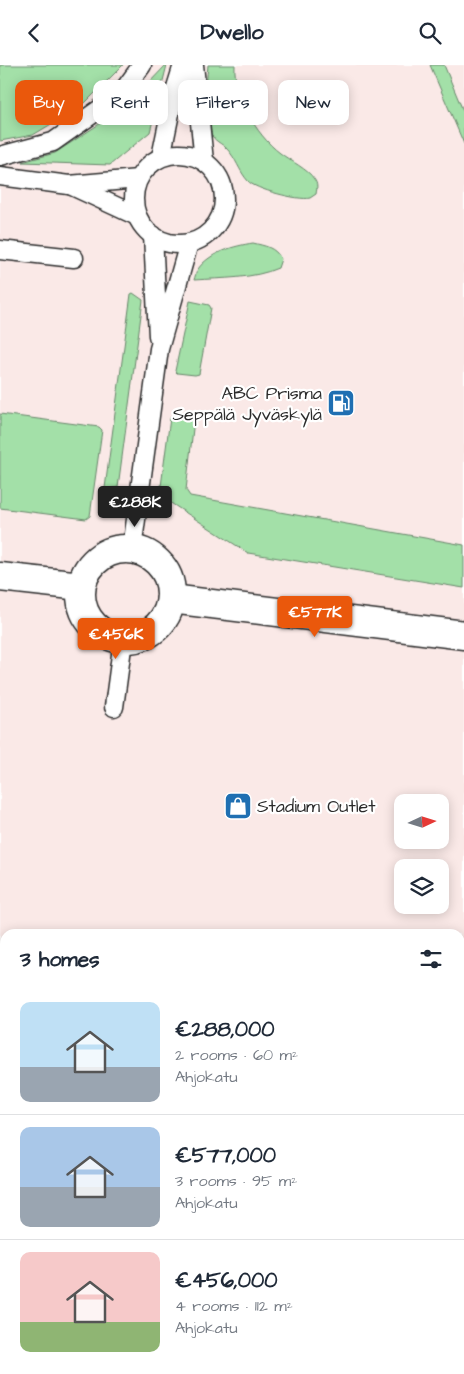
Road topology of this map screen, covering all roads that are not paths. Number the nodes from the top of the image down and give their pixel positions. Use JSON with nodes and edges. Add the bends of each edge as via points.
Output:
{"nodes":[{"id":1,"x":142,"y":65,"type":"edge"},
{"id":2,"x":183,"y":65,"type":"edge"},
{"id":3,"x":194,"y":65,"type":"edge"},
{"id":4,"x":0,"y":156,"type":"edge"},
{"id":5,"x":161,"y":157,"type":"junction"},
{"id":6,"x":204,"y":161,"type":"junction"},
{"id":7,"x":0,"y":176,"type":"edge"},
{"id":8,"x":138,"y":179,"type":"junction"},
{"id":9,"x":69,"y":185,"type":"junction"},
{"id":10,"x":137,"y":216,"type":"junction"},
{"id":11,"x":153,"y":235,"type":"junction"},
{"id":12,"x":189,"y":243,"type":"junction"},
{"id":13,"x":0,"y":250,"type":"edge"},
{"id":14,"x":74,"y":258,"type":"dead end"},
{"id":15,"x":159,"y":349,"type":"junction"},
{"id":16,"x":132,"y":549,"type":"junction"},
{"id":17,"x":0,"y":577,"type":"edge"},
{"id":18,"x":81,"y":586,"type":"junction"},
{"id":19,"x":171,"y":599,"type":"junction"},
{"id":20,"x":464,"y":635,"type":"edge"},
{"id":21,"x":123,"y":640,"type":"junction"},
{"id":22,"x":114,"y":707,"type":"dead end"}],
"edges":[{"from":1,"to":4,"type":"lane","via":[[121,94],[53,142]]},
{"from":2,"to":5,"type":"lane"},
{"from":3,"to":6,"type":"lane"},
{"from":5,"to":6,"type":"lane","via":[[184,153]]},
{"from":5,"to":8,"type":"lane","via":[[146,167]]},
{"from":6,"to":12,"type":"lane","via":[[218,177],[224,195],[223,207],[212,229]]},
{"from":7,"to":9,"type":"lane"},
{"from":8,"to":9,"type":"lane"},
{"from":8,"to":10,"type":"lane","via":[[134,189]]},
{"from":9,"to":10,"type":"lane"},
{"from":10,"to":11,"type":"lane"},
{"from":11,"to":12,"type":"lane","via":[[170,244]]},
{"from":11,"to":15,"type":"lane"},
{"from":12,"to":15,"type":"lane"},
{"from":13,"to":14,"type":"lane"},
{"from":15,"to":16,"type":"lane"},
{"from":16,"to":18,"type":"street","via":[[110,551],[92,563]]},
{"from":16,"to":19,"type":"street","via":[[151,556],[165,571]]},
{"from":17,"to":18,"type":"street"},
{"from":18,"to":21,"type":"street","via":[[83,611],[99,631]]},
{"from":19,"to":20,"type":"street"},
{"from":19,"to":21,"type":"street","via":[[162,622],[142,637]]},
{"from":21,"to":22,"type":"lane"}]}
